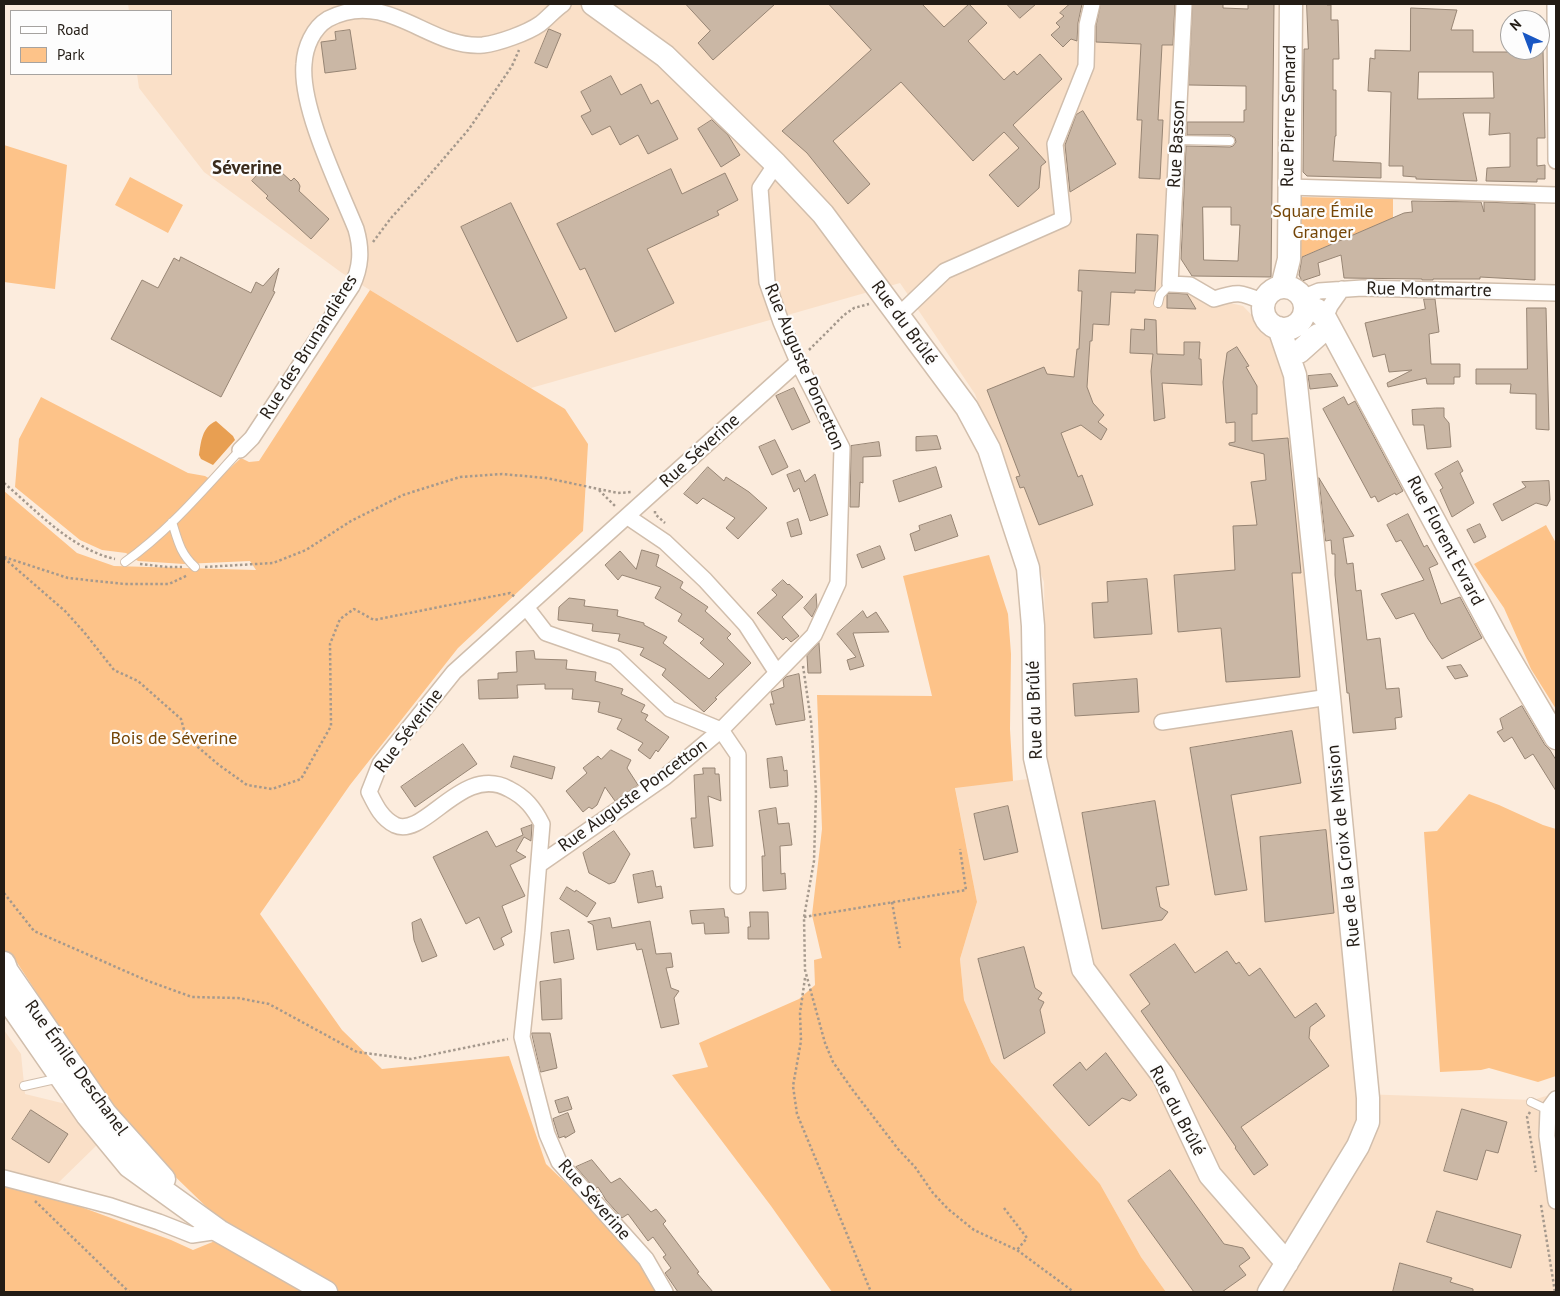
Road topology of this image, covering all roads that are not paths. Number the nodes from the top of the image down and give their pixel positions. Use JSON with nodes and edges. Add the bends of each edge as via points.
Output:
{"nodes":[{"id":1,"x":563,"y":4,"type":"edge"},
{"id":2,"x":593,"y":4,"type":"edge"},
{"id":3,"x":1092,"y":4,"type":"edge"},
{"id":4,"x":1184,"y":4,"type":"edge"},
{"id":5,"x":1290,"y":4,"type":"edge"},
{"id":6,"x":1554,"y":4,"type":"edge"},
{"id":7,"x":1177,"y":140,"type":"junction"},
{"id":8,"x":1230,"y":141,"type":"dead end"},
{"id":9,"x":1556,"y":161,"type":"edge"},
{"id":10,"x":776,"y":164,"type":"junction"},
{"id":11,"x":1289,"y":187,"type":"junction"},
{"id":12,"x":1556,"y":190,"type":"edge"},
{"id":13,"x":1556,"y":196,"type":"edge"},
{"id":14,"x":1170,"y":284,"type":"junction"},
{"id":15,"x":1282,"y":287,"type":"junction"},
{"id":16,"x":1342,"y":289,"type":"junction"},
{"id":17,"x":1556,"y":293,"type":"edge"},
{"id":18,"x":1264,"y":302,"type":"junction"},
{"id":19,"x":1158,"y":303,"type":"dead end"},
{"id":20,"x":899,"y":315,"type":"junction"},
{"id":21,"x":1297,"y":315,"type":"junction"},
{"id":22,"x":1327,"y":332,"type":"junction"},
{"id":23,"x":1298,"y":352,"type":"junction"},
{"id":24,"x":803,"y":357,"type":"junction"},
{"id":25,"x":1294,"y":375,"type":"junction"},
{"id":26,"x":240,"y":450,"type":"joint"},
{"id":27,"x":628,"y":517,"type":"junction"},
{"id":28,"x":172,"y":522,"type":"junction"},
{"id":29,"x":125,"y":562,"type":"road end"},
{"id":30,"x":196,"y":570,"type":"road end"},
{"id":31,"x":526,"y":607,"type":"junction"},
{"id":32,"x":777,"y":673,"type":"junction"},
{"id":33,"x":1329,"y":697,"type":"junction"},
{"id":34,"x":1162,"y":722,"type":"dead end"},
{"id":35,"x":721,"y":730,"type":"junction"},
{"id":36,"x":1556,"y":738,"type":"edge"},
{"id":37,"x":540,"y":864,"type":"junction"},
{"id":38,"x":738,"y":886,"type":"dead end"},
{"id":39,"x":4,"y":963,"type":"edge"},
{"id":40,"x":4,"y":995,"type":"edge"},
{"id":41,"x":62,"y":1051,"type":"junction"},
{"id":42,"x":59,"y":1076,"type":"junction"},
{"id":43,"x":24,"y":1086,"type":"dead end"},
{"id":44,"x":89,"y":1091,"type":"junction"},
{"id":45,"x":1531,"y":1102,"type":"dead end"},
{"id":46,"x":1552,"y":1105,"type":"edge"},
{"id":47,"x":4,"y":1178,"type":"edge"},
{"id":48,"x":1556,"y":1201,"type":"edge"},
{"id":49,"x":195,"y":1214,"type":"junction"},
{"id":50,"x":220,"y":1231,"type":"junction"},
{"id":51,"x":1288,"y":1263,"type":"junction"},
{"id":52,"x":326,"y":1292,"type":"edge"},
{"id":53,"x":665,"y":1292,"type":"edge"},
{"id":54,"x":1269,"y":1292,"type":"edge"}],
"edges":[{"from":1,"to":26,"type":"street","name":"Rue des Brunandières","via":[[540,24],[485,44],[467,45],[450,41],[381,12],[362,9],[336,15],[316,31],[308,44],[304,64],[305,86],[312,116],[356,229],[360,258],[352,286],[252,438]]},
{"from":2,"to":10,"type":"main road","via":[[664,56]]},
{"from":3,"to":20,"type":"street","via":[[1087,25],[1086,66],[1055,144],[1063,219],[945,271]]},
{"from":4,"to":7,"type":"street","name":"Rue Basson"},
{"from":5,"to":11,"type":"main road","name":"Rue Pierre Semard"},
{"from":6,"to":9,"type":"street"},
{"from":7,"to":8,"type":"lane"},
{"from":7,"to":14,"type":"street","name":"Rue Basson"},
{"from":10,"to":20,"type":"main road","name":"Rue du Brûlé","via":[[823,214]]},
{"from":10,"to":24,"type":"street","name":"Rue Auguste Poncetton","via":[[760,188],[767,282],[781,322]]},
{"from":11,"to":13,"type":"street"},
{"from":11,"to":15,"type":"main road","name":"Rue Pierre Semard","via":[[1289,259]]},
{"from":12,"to":13,"type":"street"},
{"from":14,"to":18,"type":"street","via":[[1190,285],[1214,299],[1234,293]]},
{"from":14,"to":19,"type":"lane","via":[[1160,295]]},
{"from":15,"to":18,"type":"main road","via":[[1271,291]]},
{"from":15,"to":21,"type":"main road","via":[[1292,288]]},
{"from":16,"to":17,"type":"street","name":"Rue Montmartre"},
{"from":16,"to":21,"type":"street","name":"Rue Montmartre","via":[[1319,291]]},
{"from":16,"to":22,"type":"street","via":[[1330,306]]},
{"from":18,"to":21,"type":"main road","via":[[1266,319],[1272,325]]},
{"from":20,"to":51,"type":"main road","name":"Rue du Brûlé","via":[[967,408],[988,449],[1028,568],[1033,626],[1035,758],[1083,969],[1164,1077],[1210,1174]]},
{"from":21,"to":22,"type":"main road","name":"Rue Florent Evrard","via":[[1308,331]]},
{"from":21,"to":23,"type":"main road","name":"Rue de la Croix de Mission"},
{"from":21,"to":25,"type":"main road","name":"Rue de la Croix de Mission"},
{"from":22,"to":23,"type":"main road"},
{"from":22,"to":36,"type":"main road","name":"Rue Florent Evrard"},
{"from":23,"to":25,"type":"main road","name":"Rue de la Croix de Mission"},
{"from":24,"to":27,"type":"street","name":"Rue Séverine"},
{"from":24,"to":32,"type":"street","name":"Rue Auguste Poncetton","via":[[842,448],[838,583],[814,635]]},
{"from":25,"to":33,"type":"main road","name":"Rue de la Croix de Mission"},
{"from":26,"to":28,"type":"lane","name":"Rue des Brunandières"},
{"from":27,"to":31,"type":"street","name":"Rue Séverine"},
{"from":27,"to":32,"type":"street","via":[[665,542],[705,580],[746,625]]},
{"from":28,"to":29,"type":"lane","name":"Rue des Brunandières"},
{"from":28,"to":30,"type":"lane","via":[[179,545]]},
{"from":31,"to":35,"type":"street","via":[[546,633],[615,657],[670,709]]},
{"from":31,"to":37,"type":"street","name":"Rue Séverine","via":[[454,672],[380,764],[369,792],[379,813],[396,825],[409,826],[462,791],[481,783],[500,784],[520,795],[534,808],[542,824]]},
{"from":32,"to":35,"type":"street","name":"Rue Auguste Poncetton"},
{"from":33,"to":34,"type":"street"},
{"from":33,"to":51,"type":"main road","name":"Rue de la Croix de Mission","via":[[1368,1122],[1358,1146]]},
{"from":35,"to":37,"type":"street","name":"Rue Auguste Poncetton","via":[[665,777]]},
{"from":35,"to":38,"type":"street","via":[[738,755]]},
{"from":37,"to":53,"type":"street","name":"Rue Séverine","via":[[522,1037],[548,1134],[559,1162],[646,1259]]},
{"from":39,"to":41,"type":"main road","name":"Rue Émile Deschanel"},
{"from":40,"to":42,"type":"main road","name":"Rue Émile Deschanel"},
{"from":41,"to":42,"type":"lane"},
{"from":41,"to":44,"type":"main road","name":"Rue Émile Deschanel"},
{"from":42,"to":43,"type":"lane"},
{"from":42,"to":44,"type":"lane"},
{"from":42,"to":49,"type":"main road","name":"Rue Émile Deschanel","via":[[129,1166]]},
{"from":44,"to":49,"type":"main road","name":"Rue Émile Deschanel"},
{"from":45,"to":46,"type":"lane"},
{"from":46,"to":48,"type":"street","via":[[1547,1136]]},
{"from":47,"to":50,"type":"street","via":[[111,1206],[192,1234]]},
{"from":49,"to":50,"type":"main road","name":"Rue Émile Deschanel"},
{"from":50,"to":52,"type":"main road","name":"Rue Émile Deschanel"},
{"from":51,"to":54,"type":"main road","name":"Rue de la Croix de Mission"}]}
